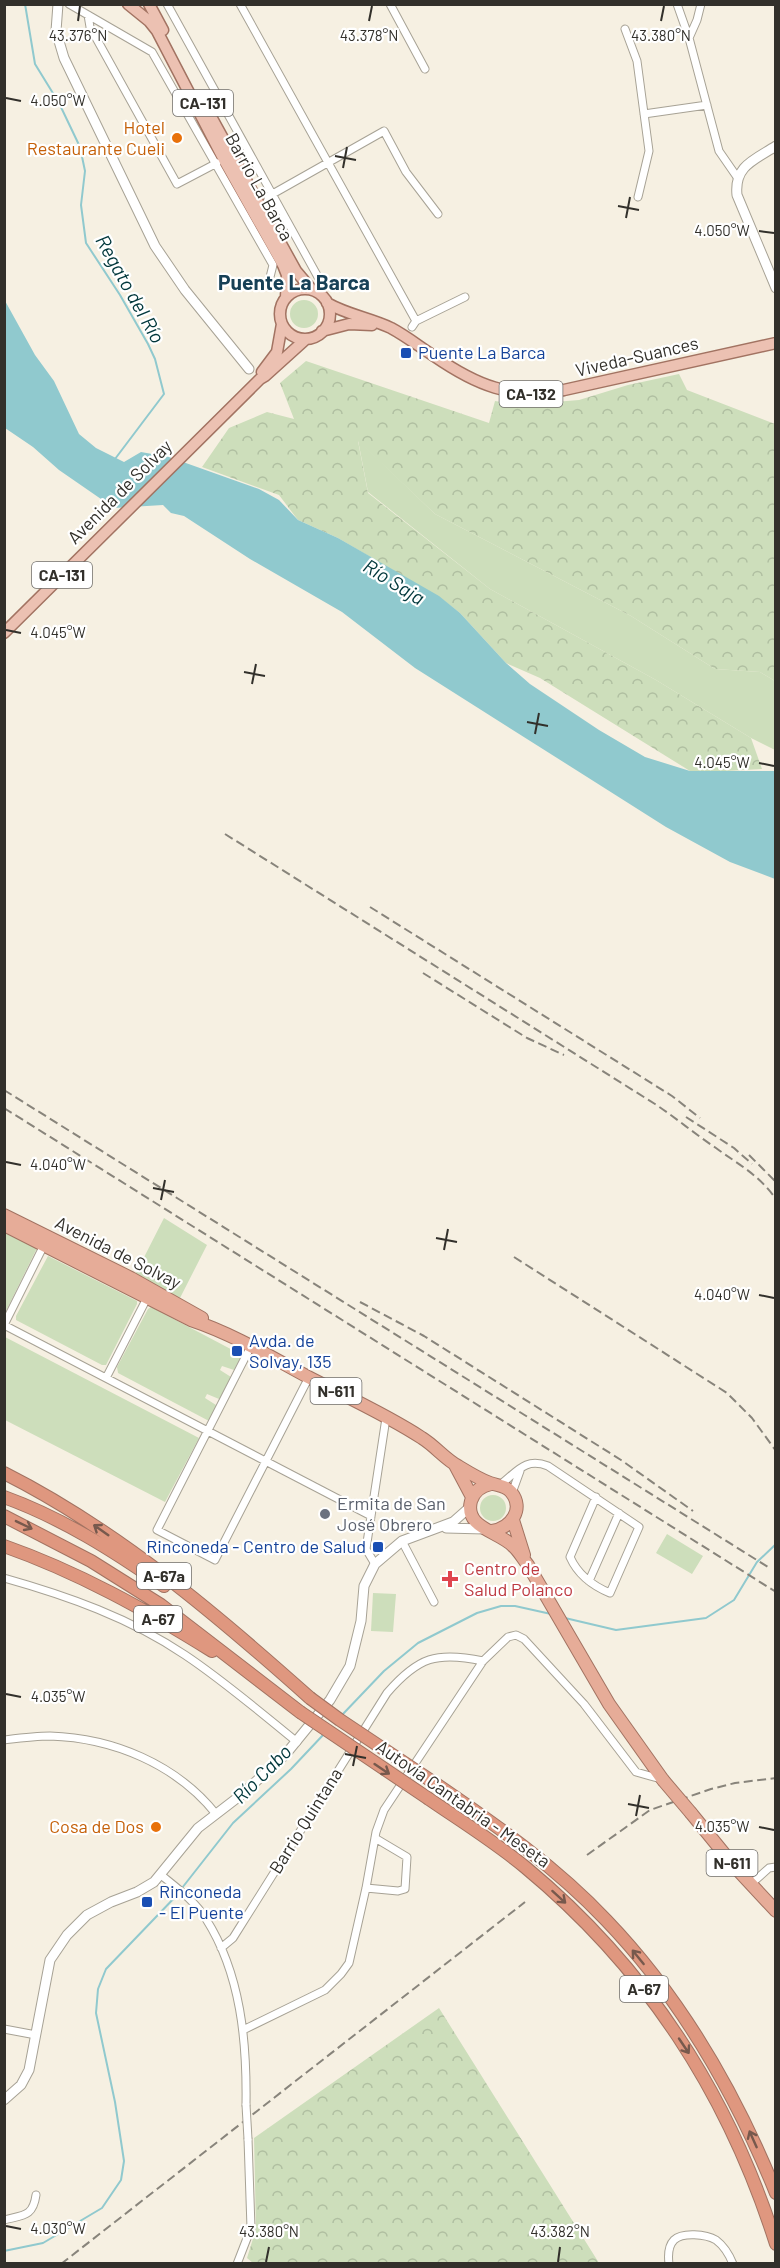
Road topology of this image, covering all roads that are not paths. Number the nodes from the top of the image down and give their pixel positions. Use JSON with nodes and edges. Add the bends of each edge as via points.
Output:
{"nodes":[{"id":1,"x":58,"y":4,"type":"edge"},
{"id":2,"x":69,"y":4,"type":"edge"},
{"id":3,"x":128,"y":4,"type":"edge"},
{"id":4,"x":149,"y":4,"type":"edge"},
{"id":5,"x":167,"y":4,"type":"edge"},
{"id":6,"x":240,"y":4,"type":"edge"},
{"id":7,"x":390,"y":4,"type":"edge"},
{"id":8,"x":677,"y":4,"type":"edge"},
{"id":9,"x":701,"y":4,"type":"edge"},
{"id":10,"x":88,"y":15,"type":"junction"},
{"id":11,"x":625,"y":29,"type":"dead end"},
{"id":12,"x":689,"y":38,"type":"junction"},
{"id":13,"x":425,"y":69,"type":"dead end"},
{"id":14,"x":707,"y":105,"type":"junction"},
{"id":15,"x":644,"y":114,"type":"junction"},
{"id":16,"x":776,"y":146,"type":"edge"},
{"id":17,"x":220,"y":162,"type":"junction"},
{"id":18,"x":328,"y":163,"type":"junction"},
{"id":19,"x":736,"y":177,"type":"junction"},
{"id":20,"x":263,"y":196,"type":"junction"},
{"id":21,"x":638,"y":197,"type":"dead end"},
{"id":22,"x":438,"y":214,"type":"dead end"},
{"id":23,"x":273,"y":248,"type":"junction"},
{"id":24,"x":270,"y":277,"type":"dead end"},
{"id":25,"x":318,"y":277,"type":"dead end"},
{"id":26,"x":776,"y":288,"type":"edge"},
{"id":27,"x":312,"y":290,"type":"junction"},
{"id":28,"x":286,"y":297,"type":"junction"},
{"id":29,"x":465,"y":297,"type":"dead end"},
{"id":30,"x":327,"y":303,"type":"junction"},
{"id":31,"x":378,"y":323,"type":"junction"},
{"id":32,"x":282,"y":324,"type":"junction"},
{"id":33,"x":322,"y":331,"type":"junction"},
{"id":34,"x":306,"y":339,"type":"junction"},
{"id":35,"x":776,"y":343,"type":"edge"},
{"id":36,"x":249,"y":369,"type":"dead end"},
{"id":37,"x":260,"y":379,"type":"junction"},
{"id":38,"x":4,"y":633,"type":"edge"},
{"id":39,"x":4,"y":1215,"type":"edge"},
{"id":40,"x":4,"y":1225,"type":"edge"},
{"id":41,"x":44,"y":1245,"type":"junction"},
{"id":42,"x":147,"y":1298,"type":"junction"},
{"id":43,"x":4,"y":1325,"type":"edge"},
{"id":44,"x":212,"y":1327,"type":"junction"},
{"id":45,"x":251,"y":1346,"type":"junction"},
{"id":46,"x":309,"y":1377,"type":"junction"},
{"id":47,"x":106,"y":1378,"type":"junction"},
{"id":48,"x":386,"y":1418,"type":"junction"},
{"id":49,"x":208,"y":1430,"type":"junction"},
{"id":50,"x":266,"y":1461,"type":"junction"},
{"id":51,"x":454,"y":1464,"type":"junction"},
{"id":52,"x":521,"y":1469,"type":"junction"},
{"id":53,"x":4,"y":1473,"type":"edge"},
{"id":54,"x":496,"y":1484,"type":"junction"},
{"id":55,"x":512,"y":1493,"type":"junction"},
{"id":56,"x":4,"y":1497,"type":"edge"},
{"id":57,"x":596,"y":1497,"type":"junction"},
{"id":58,"x":471,"y":1502,"type":"junction"},
{"id":59,"x":619,"y":1513,"type":"junction"},
{"id":60,"x":4,"y":1516,"type":"edge"},
{"id":61,"x":371,"y":1516,"type":"junction"},
{"id":62,"x":513,"y":1520,"type":"junction"},
{"id":63,"x":434,"y":1529,"type":"junction"},
{"id":64,"x":488,"y":1529,"type":"junction"},
{"id":65,"x":402,"y":1541,"type":"junction"},
{"id":66,"x":4,"y":1546,"type":"edge"},
{"id":67,"x":375,"y":1564,"type":"junction"},
{"id":68,"x":528,"y":1565,"type":"junction"},
{"id":69,"x":4,"y":1578,"type":"edge"},
{"id":70,"x":589,"y":1581,"type":"junction"},
{"id":71,"x":434,"y":1602,"type":"dead end"},
{"id":72,"x":483,"y":1661,"type":"junction"},
{"id":73,"x":310,"y":1698,"type":"junction"},
{"id":74,"x":300,"y":1712,"type":"junction"},
{"id":75,"x":4,"y":1740,"type":"edge"},
{"id":76,"x":297,"y":1742,"type":"junction"},
{"id":77,"x":663,"y":1780,"type":"junction"},
{"id":78,"x":216,"y":1814,"type":"junction"},
{"id":79,"x":375,"y":1838,"type":"junction"},
{"id":80,"x":776,"y":1867,"type":"edge"},
{"id":81,"x":161,"y":1875,"type":"junction"},
{"id":82,"x":751,"y":1884,"type":"junction"},
{"id":83,"x":366,"y":1888,"type":"junction"},
{"id":84,"x":776,"y":1911,"type":"edge"},
{"id":85,"x":221,"y":1948,"type":"junction"},
{"id":86,"x":4,"y":2029,"type":"edge"},
{"id":87,"x":243,"y":2030,"type":"junction"},
{"id":88,"x":36,"y":2035,"type":"junction"},
{"id":89,"x":4,"y":2100,"type":"edge"},
{"id":90,"x":776,"y":2193,"type":"edge"},
{"id":91,"x":36,"y":2195,"type":"dead end"},
{"id":92,"x":4,"y":2220,"type":"edge"},
{"id":93,"x":776,"y":2244,"type":"edge"},
{"id":94,"x":237,"y":2264,"type":"edge"},
{"id":95,"x":669,"y":2264,"type":"edge"},
{"id":96,"x":733,"y":2264,"type":"edge"}],
"edges":[{"from":1,"to":36,"type":"street","via":[[56,31],[64,58],[150,238],[185,290]]},
{"from":2,"to":10,"type":"street"},
{"from":3,"to":17,"type":"main road","name":"Barrio La Barca","number":"CA-131","via":[[157,31]]},
{"from":4,"to":20,"type":"main road","name":"Barrio La Barca","number":"CA-131"},
{"from":5,"to":20,"type":"street","name":"Barrio La Barca"},
{"from":6,"to":18,"type":"street"},
{"from":7,"to":13,"type":"street"},
{"from":8,"to":12,"type":"street"},
{"from":9,"to":12,"type":"street"},
{"from":10,"to":17,"type":"street","via":[[152,52]]},
{"from":10,"to":17,"type":"street","via":[[90,27],[177,184]]},
{"from":11,"to":15,"type":"street","via":[[637,61]]},
{"from":12,"to":14,"type":"street"},
{"from":14,"to":15,"type":"street"},
{"from":14,"to":19,"type":"street","via":[[719,151]]},
{"from":15,"to":21,"type":"street","via":[[649,152]]},
{"from":16,"to":19,"type":"street","via":[[750,162]]},
{"from":17,"to":20,"type":"main road","via":[[230,162],[244,187]]},
{"from":17,"to":23,"type":"main road","name":"Barrio La Barca","number":"CA-131"},
{"from":17,"to":24,"type":"street","via":[[273,266]]},
{"from":18,"to":20,"type":"street","name":"Barrio La Barca"},
{"from":18,"to":22,"type":"street","name":"Barrio La Barca","via":[[384,131],[406,172]]},
{"from":18,"to":29,"type":"street","via":[[414,324]]},
{"from":19,"to":26,"type":"street","via":[[737,195]]},
{"from":20,"to":23,"type":"main road","via":[[256,207],[272,237]]},
{"from":20,"to":25,"type":"street","name":"Barrio La Barca"},
{"from":20,"to":27,"type":"main road","name":"Barrio La Barca","number":"CA-131","via":[[264,213],[298,274]]},
{"from":23,"to":28,"type":"main road","name":"Barrio La Barca","number":"CA-131","via":[[287,275]]},
{"from":27,"to":28,"type":"main road","via":[[300,290]]},
{"from":27,"to":30,"type":"main road","number":"CA-131"},
{"from":28,"to":32,"type":"main road","number":"CA-131","via":[[280,310]]},
{"from":30,"to":31,"type":"main road","name":"Viveda-Suances","number":"CA-132"},
{"from":30,"to":33,"type":"main road","via":[[330,316]]},
{"from":31,"to":33,"type":"main road","name":"Viveda-Suances","number":"CA-132","via":[[349,324]]},
{"from":31,"to":35,"type":"main road","name":"Viveda-Suances","number":"CA-132","via":[[483,384],[525,394],[564,390]]},
{"from":32,"to":34,"type":"main road","via":[[292,335]]},
{"from":32,"to":37,"type":"main road","number":"CA-131","via":[[278,349]]},
{"from":33,"to":34,"type":"main road","number":"CA-131"},
{"from":34,"to":37,"type":"main road","number":"CA-131"},
{"from":37,"to":38,"type":"main road","name":"Avenida de Solvay","number":"CA-131"},
{"from":39,"to":44,"type":"highway","name":"Avenida de Solvay","number":"N-611","via":[[195,1312]]},
{"from":40,"to":41,"type":"highway","name":"Avenida de Solvay","number":"N-611"},
{"from":41,"to":42,"type":"highway","name":"Avenida de Solvay","number":"N-611"},
{"from":41,"to":43,"type":"street","name":"Avenida de Solvay"},
{"from":42,"to":44,"type":"highway","name":"Avenida de Solvay","number":"N-611"},
{"from":42,"to":47,"type":"street","name":"Avenida de Solvay"},
{"from":43,"to":47,"type":"street","name":"Avenida de Solvay"},
{"from":44,"to":45,"type":"highway","name":"Avenida de Solvay","number":"N-611"},
{"from":45,"to":46,"type":"highway","name":"Avenida de Solvay","number":"N-611"},
{"from":45,"to":49,"type":"street"},
{"from":46,"to":48,"type":"highway","name":"Avenida de Solvay","number":"N-611"},
{"from":46,"to":50,"type":"street"},
{"from":47,"to":49,"type":"street","name":"Avenida de Solvay"},
{"from":48,"to":51,"type":"highway","name":"Avenida de Solvay","number":"N-611","via":[[422,1438]]},
{"from":48,"to":61,"type":"street"},
{"from":49,"to":50,"type":"street","name":"Avenida de Solvay"},
{"from":49,"to":50,"type":"street","via":[[157,1530],[215,1560]]},
{"from":50,"to":61,"type":"street","name":"Avenida de Solvay"},
{"from":51,"to":54,"type":"highway","number":"N-611"},
{"from":51,"to":58,"type":"highway","number":"N-611"},
{"from":52,"to":54,"type":"street"},
{"from":52,"to":55,"type":"street"},
{"from":52,"to":57,"type":"street","via":[[527,1463],[540,1463]]},
{"from":73,"to":53,"type":"highway","number":"A-67a","one_way":true,"via":[[223,1623],[119,1542]]},
{"from":54,"to":55,"type":"highway","number":"N-611"},
{"from":54,"to":58,"type":"highway","via":[[477,1491]]},
{"from":55,"to":62,"type":"highway","number":"N-611","via":[[516,1508]]},
{"from":56,"to":73,"type":"highway","number":"A-67","via":[[68,1525],[132,1564]]},
{"from":57,"to":59,"type":"street"},
{"from":57,"to":70,"type":"street","via":[[570,1557]]},
{"from":58,"to":63,"type":"street","via":[[453,1522]]},
{"from":58,"to":64,"type":"highway","number":"N-611","via":[[473,1520]]},
{"from":59,"to":70,"type":"street"},
{"from":59,"to":70,"type":"street","via":[[639,1527],[610,1593]]},
{"from":60,"to":74,"type":"highway","number":"A-67a","one_way":true,"via":[[91,1561],[161,1605]]},
{"from":61,"to":67,"type":"street","via":[[366,1549]]},
{"from":62,"to":64,"type":"highway","via":[[500,1530]]},
{"from":62,"to":68,"type":"highway","number":"N-611"},
{"from":63,"to":64,"type":"street"},
{"from":63,"to":65,"type":"street"},
{"from":64,"to":68,"type":"highway","number":"N-611","via":[[513,1546]]},
{"from":65,"to":67,"type":"street"},
{"from":65,"to":71,"type":"street"},
{"from":66,"to":74,"type":"highway","number":"A-67","via":[[68,1572],[141,1609],[216,1654]]},
{"from":67,"to":76,"type":"street","via":[[364,1586],[361,1621],[350,1666],[330,1700]]},
{"from":68,"to":77,"type":"highway","number":"N-611","via":[[624,1728]]},
{"from":69,"to":76,"type":"street","via":[[61,1594],[166,1643]]},
{"from":72,"to":77,"type":"street","via":[[508,1637],[524,1639],[584,1704],[636,1772]]},
{"from":72,"to":79,"type":"street","via":[[384,1810]]},
{"from":72,"to":85,"type":"street","name":"Barrio Quintana","via":[[461,1656],[431,1658],[402,1675],[233,1938]]},
{"from":90,"to":73,"type":"highway","name":"Autovía Cantabria - Meseta","number":"A-67","one_way":true,"bridge":true,"via":[[741,2111],[712,2059],[662,1987],[606,1919],[501,1829]]},
{"from":74,"to":93,"type":"highway","name":"Autovía Cantabria - Meseta","number":"A-67","one_way":true,"bridge":true,"via":[[505,1852],[598,1935],[654,2000],[702,2072],[737,2140]]},
{"from":75,"to":78,"type":"street","via":[[65,1737],[137,1755],[186,1783]]},
{"from":76,"to":78,"type":"street","via":[[266,1774]]},
{"from":77,"to":82,"type":"highway","number":"N-611","bridge":true},
{"from":78,"to":81,"type":"street","via":[[192,1835]]},
{"from":79,"to":83,"type":"street"},
{"from":79,"to":83,"type":"street","via":[[407,1857],[405,1889]]},
{"from":80,"to":82,"type":"street","via":[[769,1868]]},
{"from":81,"to":85,"type":"street","via":[[206,1919]]},
{"from":81,"to":88,"type":"street","via":[[146,1888],[87,1915],[67,1935],[50,1960]]},
{"from":82,"to":84,"type":"highway","number":"N-611"},
{"from":83,"to":87,"type":"street","via":[[349,1963],[341,1974],[325,1990]]},
{"from":85,"to":87,"type":"street","via":[[231,1972]]},
{"from":86,"to":88,"type":"street"},
{"from":87,"to":94,"type":"street","bridge":true,"via":[[251,2228]]},
{"from":88,"to":89,"type":"street","via":[[29,2070],[21,2085]]},
{"from":91,"to":92,"type":"street","via":[[31,2212]]},
{"from":95,"to":96,"type":"street","via":[[673,2241],[693,2235],[715,2240]]}]}
